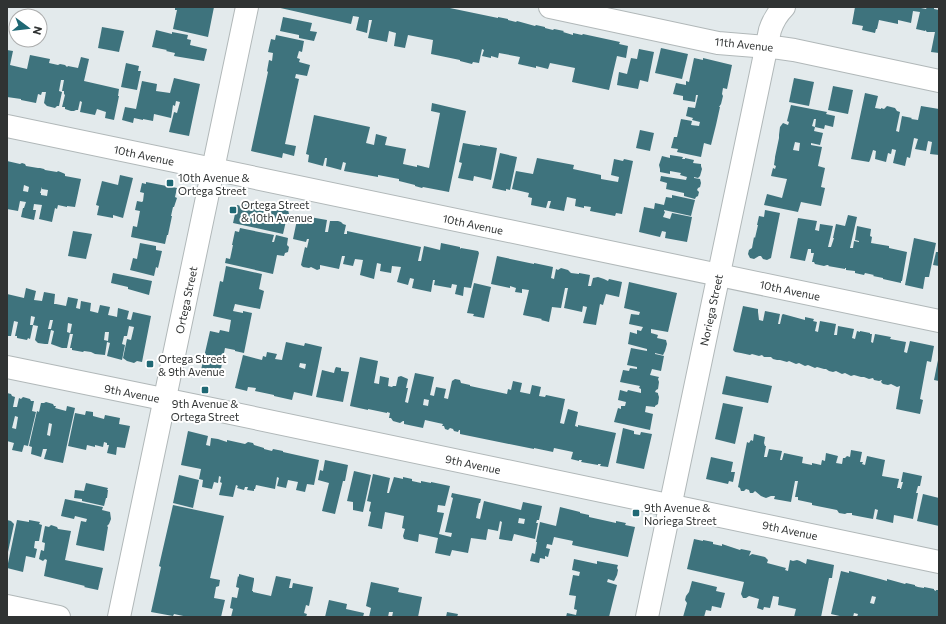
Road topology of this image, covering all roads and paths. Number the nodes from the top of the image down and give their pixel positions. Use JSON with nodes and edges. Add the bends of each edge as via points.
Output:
{"nodes":[{"id":1,"x":247,"y":7,"type":"edge"},
{"id":2,"x":550,"y":7,"type":"edge"},
{"id":3,"x":784,"y":7,"type":"edge"},
{"id":4,"x":766,"y":47,"type":"junction"},
{"id":5,"x":939,"y":81,"type":"edge"},
{"id":6,"x":7,"y":126,"type":"edge"},
{"id":7,"x":213,"y":169,"type":"junction"},
{"id":8,"x":718,"y":275,"type":"junction"},
{"id":9,"x":939,"y":321,"type":"edge"},
{"id":10,"x":7,"y":367,"type":"edge"},
{"id":11,"x":165,"y":400,"type":"junction"},
{"id":12,"x":670,"y":505,"type":"junction"},
{"id":13,"x":939,"y":562,"type":"edge"},
{"id":14,"x":7,"y":606,"type":"edge"},
{"id":15,"x":59,"y":617,"type":"edge"},
{"id":16,"x":119,"y":617,"type":"edge"},
{"id":17,"x":647,"y":617,"type":"edge"}],
"edges":[{"from":1,"to":7,"type":"street","name":"Ortega Street"},
{"from":2,"to":4,"type":"street","name":"11th Avenue","via":[[718,43]]},
{"from":3,"to":4,"type":"street","name":"Noriega Street","via":[[773,21]]},
{"from":4,"to":5,"type":"street","name":"11th Avenue","via":[[794,50]]},
{"from":4,"to":8,"type":"street","name":"Noriega Street"},
{"from":6,"to":7,"type":"street","name":"10th Avenue"},
{"from":7,"to":8,"type":"street","name":"10th Avenue"},
{"from":7,"to":11,"type":"street","name":"Ortega Street"},
{"from":8,"to":9,"type":"street","name":"10th Avenue"},
{"from":8,"to":12,"type":"street","name":"Noriega Street"},
{"from":10,"to":11,"type":"street","name":"9th Avenue"},
{"from":11,"to":12,"type":"street","name":"9th Avenue"},
{"from":11,"to":16,"type":"street","name":"Ortega Street"},
{"from":12,"to":13,"type":"street","name":"9th Avenue"},
{"from":12,"to":17,"type":"street","name":"Noriega Street"},
{"from":14,"to":15,"type":"street"}]}
